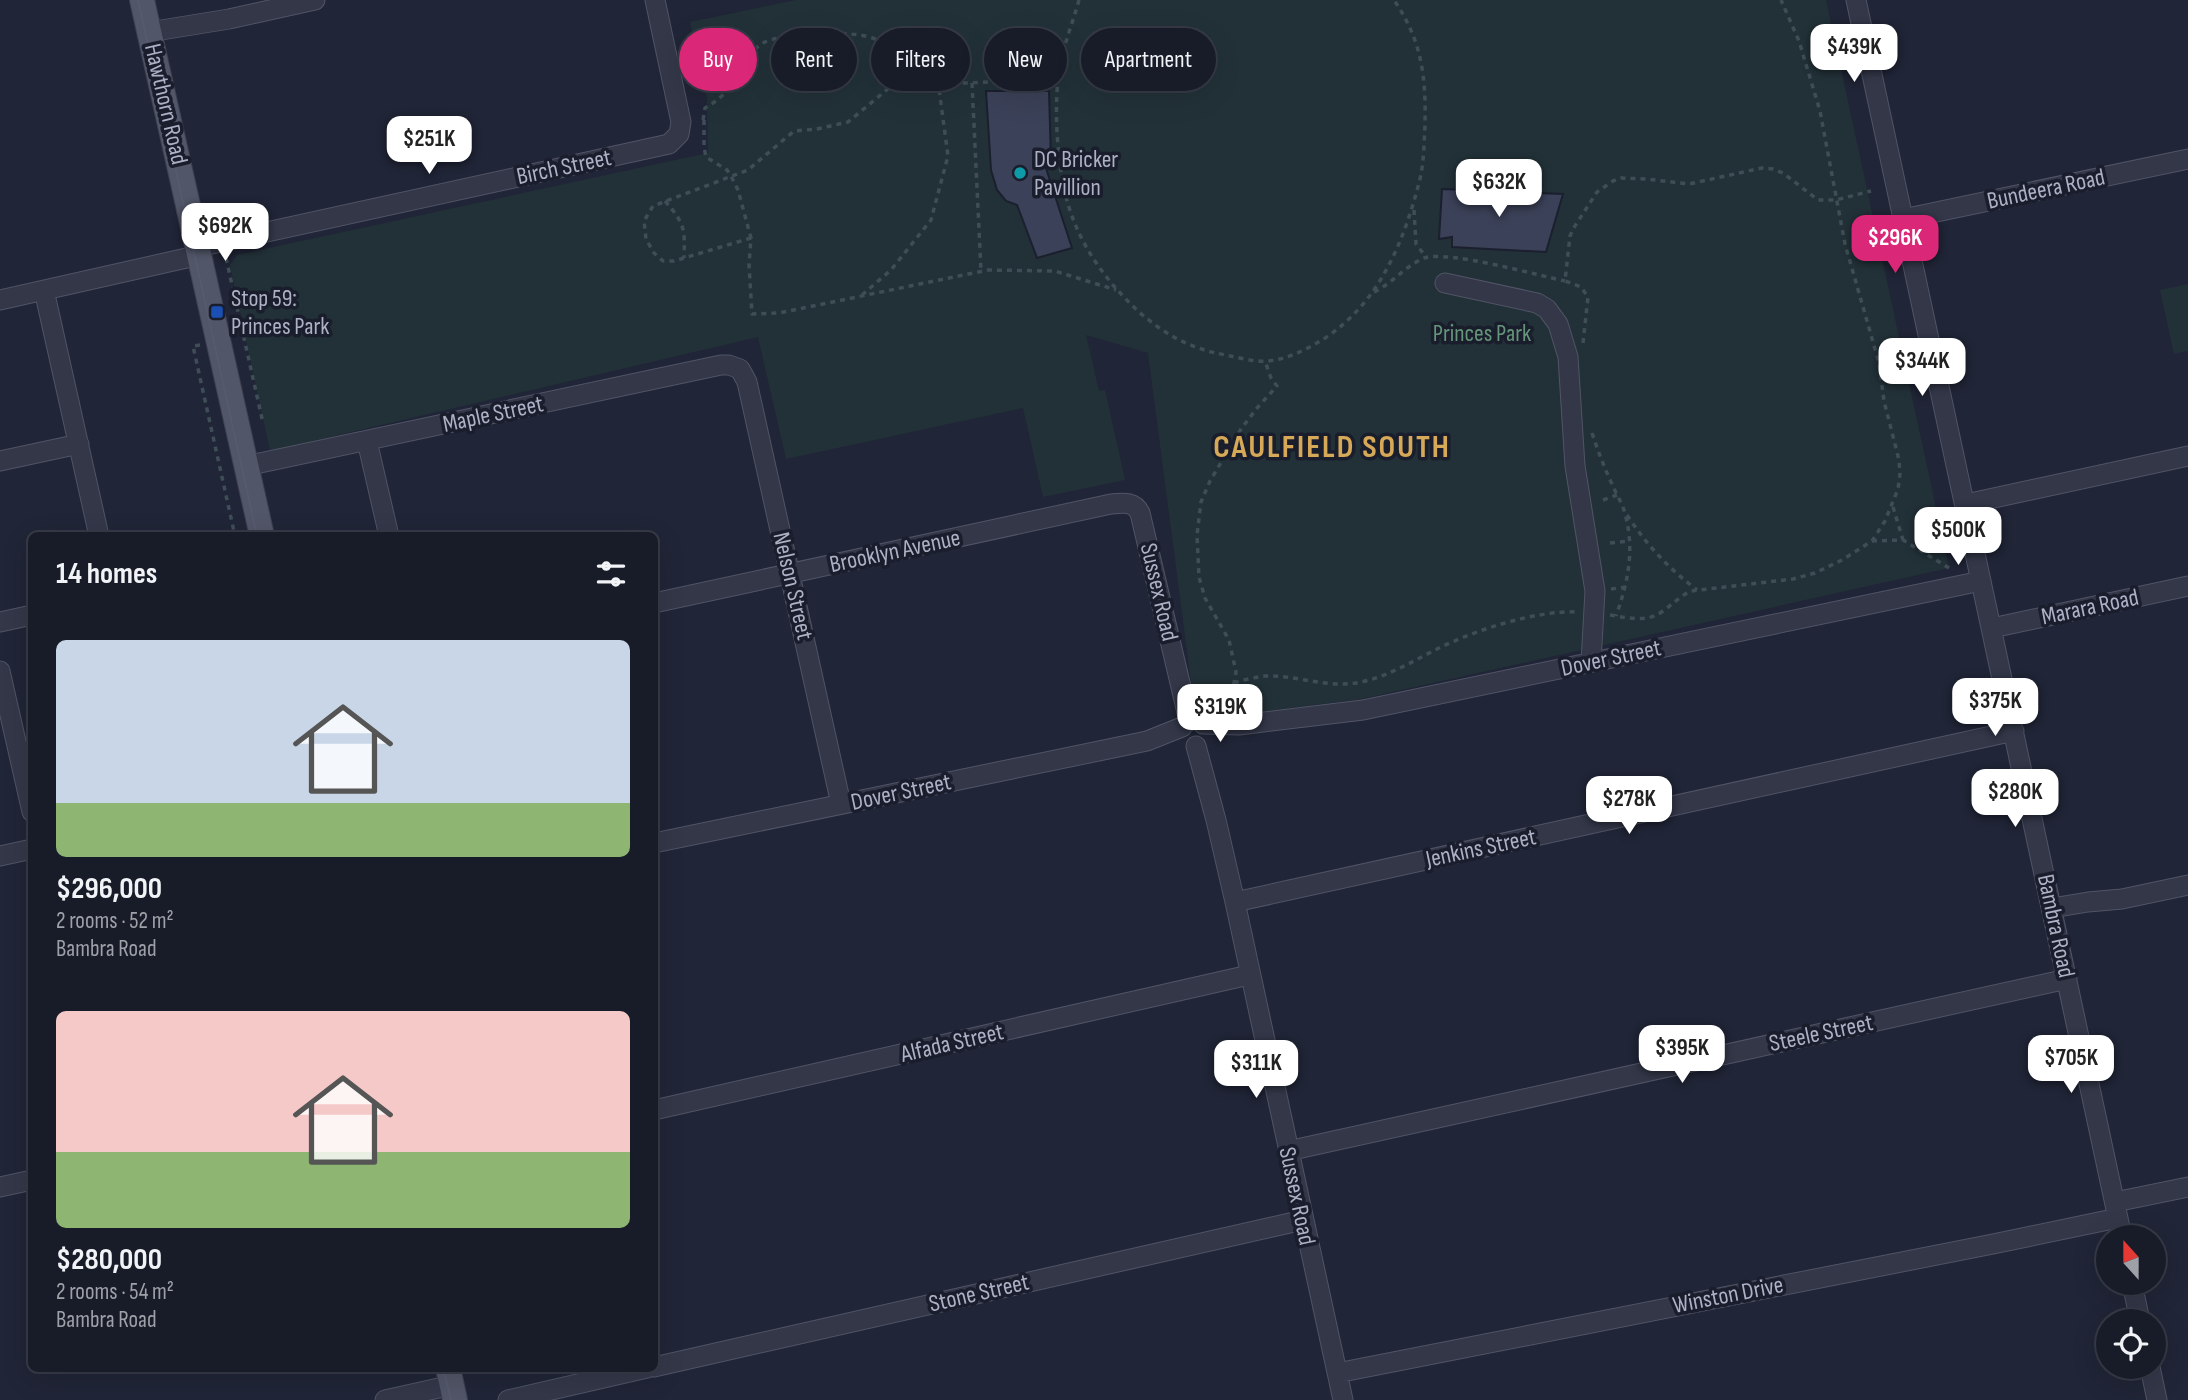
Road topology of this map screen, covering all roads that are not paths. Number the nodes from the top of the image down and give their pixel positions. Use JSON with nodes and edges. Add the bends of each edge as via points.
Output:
{"nodes":[{"id":1,"x":142,"y":0,"type":"edge"},
{"id":2,"x":316,"y":0,"type":"edge"},
{"id":3,"x":655,"y":0,"type":"edge"},
{"id":4,"x":1856,"y":0,"type":"edge"},
{"id":5,"x":151,"y":37,"type":"junction"},
{"id":6,"x":2188,"y":159,"type":"edge"},
{"id":7,"x":1903,"y":219,"type":"junction"},
{"id":8,"x":199,"y":251,"type":"junction"},
{"id":9,"x":1445,"y":283,"type":"dead end"},
{"id":10,"x":44,"y":290,"type":"junction"},
{"id":11,"x":0,"y":300,"type":"edge"},
{"id":12,"x":740,"y":369,"type":"joint"},
{"id":13,"x":367,"y":441,"type":"junction"},
{"id":14,"x":79,"y":444,"type":"junction"},
{"id":15,"x":2188,"y":456,"type":"edge"},
{"id":16,"x":0,"y":461,"type":"edge"},
{"id":17,"x":246,"y":466,"type":"junction"},
{"id":18,"x":1966,"y":504,"type":"junction"},
{"id":19,"x":1135,"y":506,"type":"joint"},
{"id":20,"x":98,"y":532,"type":"edge"},
{"id":21,"x":261,"y":532,"type":"edge"},
{"id":22,"x":388,"y":532,"type":"edge"},
{"id":23,"x":790,"y":574,"type":"junction"},
{"id":24,"x":1982,"y":581,"type":"junction"},
{"id":25,"x":2188,"y":586,"type":"edge"},
{"id":26,"x":658,"y":602,"type":"edge"},
{"id":27,"x":28,"y":616,"type":"edge"},
{"id":28,"x":0,"y":622,"type":"edge"},
{"id":29,"x":1992,"y":628,"type":"junction"},
{"id":30,"x":1591,"y":662,"type":"junction"},
{"id":31,"x":0,"y":671,"type":"edge"},
{"id":32,"x":1196,"y":730,"type":"junction"},
{"id":33,"x":2014,"y":731,"type":"junction"},
{"id":34,"x":28,"y":794,"type":"edge"},
{"id":35,"x":841,"y":804,"type":"junction"},
{"id":36,"x":658,"y":842,"type":"edge"},
{"id":37,"x":28,"y":850,"type":"edge"},
{"id":38,"x":0,"y":856,"type":"edge"},
{"id":39,"x":2188,"y":885,"type":"edge"},
{"id":40,"x":1235,"y":902,"type":"junction"},
{"id":41,"x":2053,"y":915,"type":"junction"},
{"id":42,"x":1249,"y":975,"type":"junction"},
{"id":43,"x":2067,"y":979,"type":"junction"},
{"id":44,"x":658,"y":1110,"type":"edge"},
{"id":45,"x":1287,"y":1151,"type":"junction"},
{"id":46,"x":28,"y":1181,"type":"edge"},
{"id":47,"x":0,"y":1187,"type":"edge"},
{"id":48,"x":2188,"y":1187,"type":"edge"},
{"id":49,"x":2118,"y":1219,"type":"edge"},
{"id":50,"x":1303,"y":1220,"type":"junction"},
{"id":51,"x":658,"y":1366,"type":"edge"},
{"id":52,"x":630,"y":1372,"type":"edge"},
{"id":53,"x":1337,"y":1373,"type":"junction"},
{"id":54,"x":2153,"y":1379,"type":"edge"},
{"id":55,"x":452,"y":1385,"type":"edge"},
{"id":56,"x":385,"y":1400,"type":"edge"},
{"id":57,"x":508,"y":1400,"type":"edge"},
{"id":58,"x":1343,"y":1400,"type":"edge"},
{"id":59,"x":2157,"y":1400,"type":"edge"}],
"edges":[{"from":1,"to":5,"type":"main road","name":"Hawthorn Road"},
{"from":2,"to":5,"type":"street","via":[[229,19],[176,37]]},
{"from":3,"to":8,"type":"street","name":"Birch Street","via":[[680,129],[669,144],[222,242]]},
{"from":4,"to":7,"type":"street","name":"Bambra Road"},
{"from":5,"to":8,"type":"main road","name":"Hawthorn Road"},
{"from":6,"to":7,"type":"street","name":"Bundeera Road"},
{"from":7,"to":18,"type":"street","name":"Bambra Road"},
{"from":8,"to":10,"type":"street","name":"Birch Street"},
{"from":8,"to":17,"type":"main road","name":"Hawthorn Road"},
{"from":9,"to":30,"type":"street","via":[[1537,303],[1558,324],[1571,373],[1575,466],[1595,592]]},
{"from":10,"to":11,"type":"street","name":"Birch Street"},
{"from":10,"to":14,"type":"street"},
{"from":12,"to":13,"type":"street","name":"Maple Street","via":[[721,365]]},
{"from":12,"to":23,"type":"street","name":"Nelson Street","via":[[747,382]]},
{"from":13,"to":17,"type":"street","name":"Maple Street"},
{"from":13,"to":22,"type":"street"},
{"from":14,"to":16,"type":"street"},
{"from":14,"to":20,"type":"street"},
{"from":15,"to":18,"type":"street"},
{"from":17,"to":21,"type":"main road","name":"Hawthorn Road"},
{"from":18,"to":24,"type":"street","name":"Bambra Road"},
{"from":19,"to":23,"type":"street","name":"Brooklyn Avenue","via":[[1111,504]]},
{"from":19,"to":32,"type":"street","name":"Sussex Road","via":[[1179,683]]},
{"from":23,"to":26,"type":"street","name":"Brooklyn Avenue"},
{"from":23,"to":35,"type":"street","name":"Nelson Street"},
{"from":24,"to":29,"type":"street","name":"Bambra Road"},
{"from":24,"to":30,"type":"street","name":"Dover Street"},
{"from":25,"to":29,"type":"street","name":"Marara Road"},
{"from":27,"to":28,"type":"street"},
{"from":29,"to":33,"type":"street","name":"Bambra Road"},
{"from":30,"to":32,"type":"street","name":"Dover Street","via":[[1363,710]]},
{"from":31,"to":34,"type":"street"},
{"from":32,"to":35,"type":"street","name":"Dover Street"},
{"from":32,"to":40,"type":"street","name":"Sussex Road"},
{"from":33,"to":40,"type":"street","name":"Jenkins Street"},
{"from":33,"to":41,"type":"street","name":"Bambra Road"},
{"from":35,"to":36,"type":"street","name":"Dover Street"},
{"from":37,"to":38,"type":"street"},
{"from":39,"to":41,"type":"street","via":[[2122,900],[2088,902]]},
{"from":40,"to":42,"type":"street","name":"Sussex Road"},
{"from":41,"to":43,"type":"street","name":"Bambra Road"},
{"from":42,"to":44,"type":"street","name":"Alfada Street"},
{"from":42,"to":45,"type":"street","name":"Sussex Road"},
{"from":43,"to":45,"type":"street","name":"Steele Street"},
{"from":43,"to":49,"type":"street","name":"Bambra Road"},
{"from":45,"to":50,"type":"street","name":"Sussex Road"},
{"from":46,"to":47,"type":"street"},
{"from":48,"to":49,"type":"street","name":"Winston Drive"},
{"from":49,"to":53,"type":"street","name":"Winston Drive"},
{"from":50,"to":51,"type":"street","name":"Stone Street"},
{"from":50,"to":53,"type":"street","name":"Sussex Road"},
{"from":52,"to":57,"type":"street"},
{"from":53,"to":58,"type":"street","name":"Sussex Road"},
{"from":54,"to":59,"type":"street"},
{"from":55,"to":56,"type":"street"}]}
